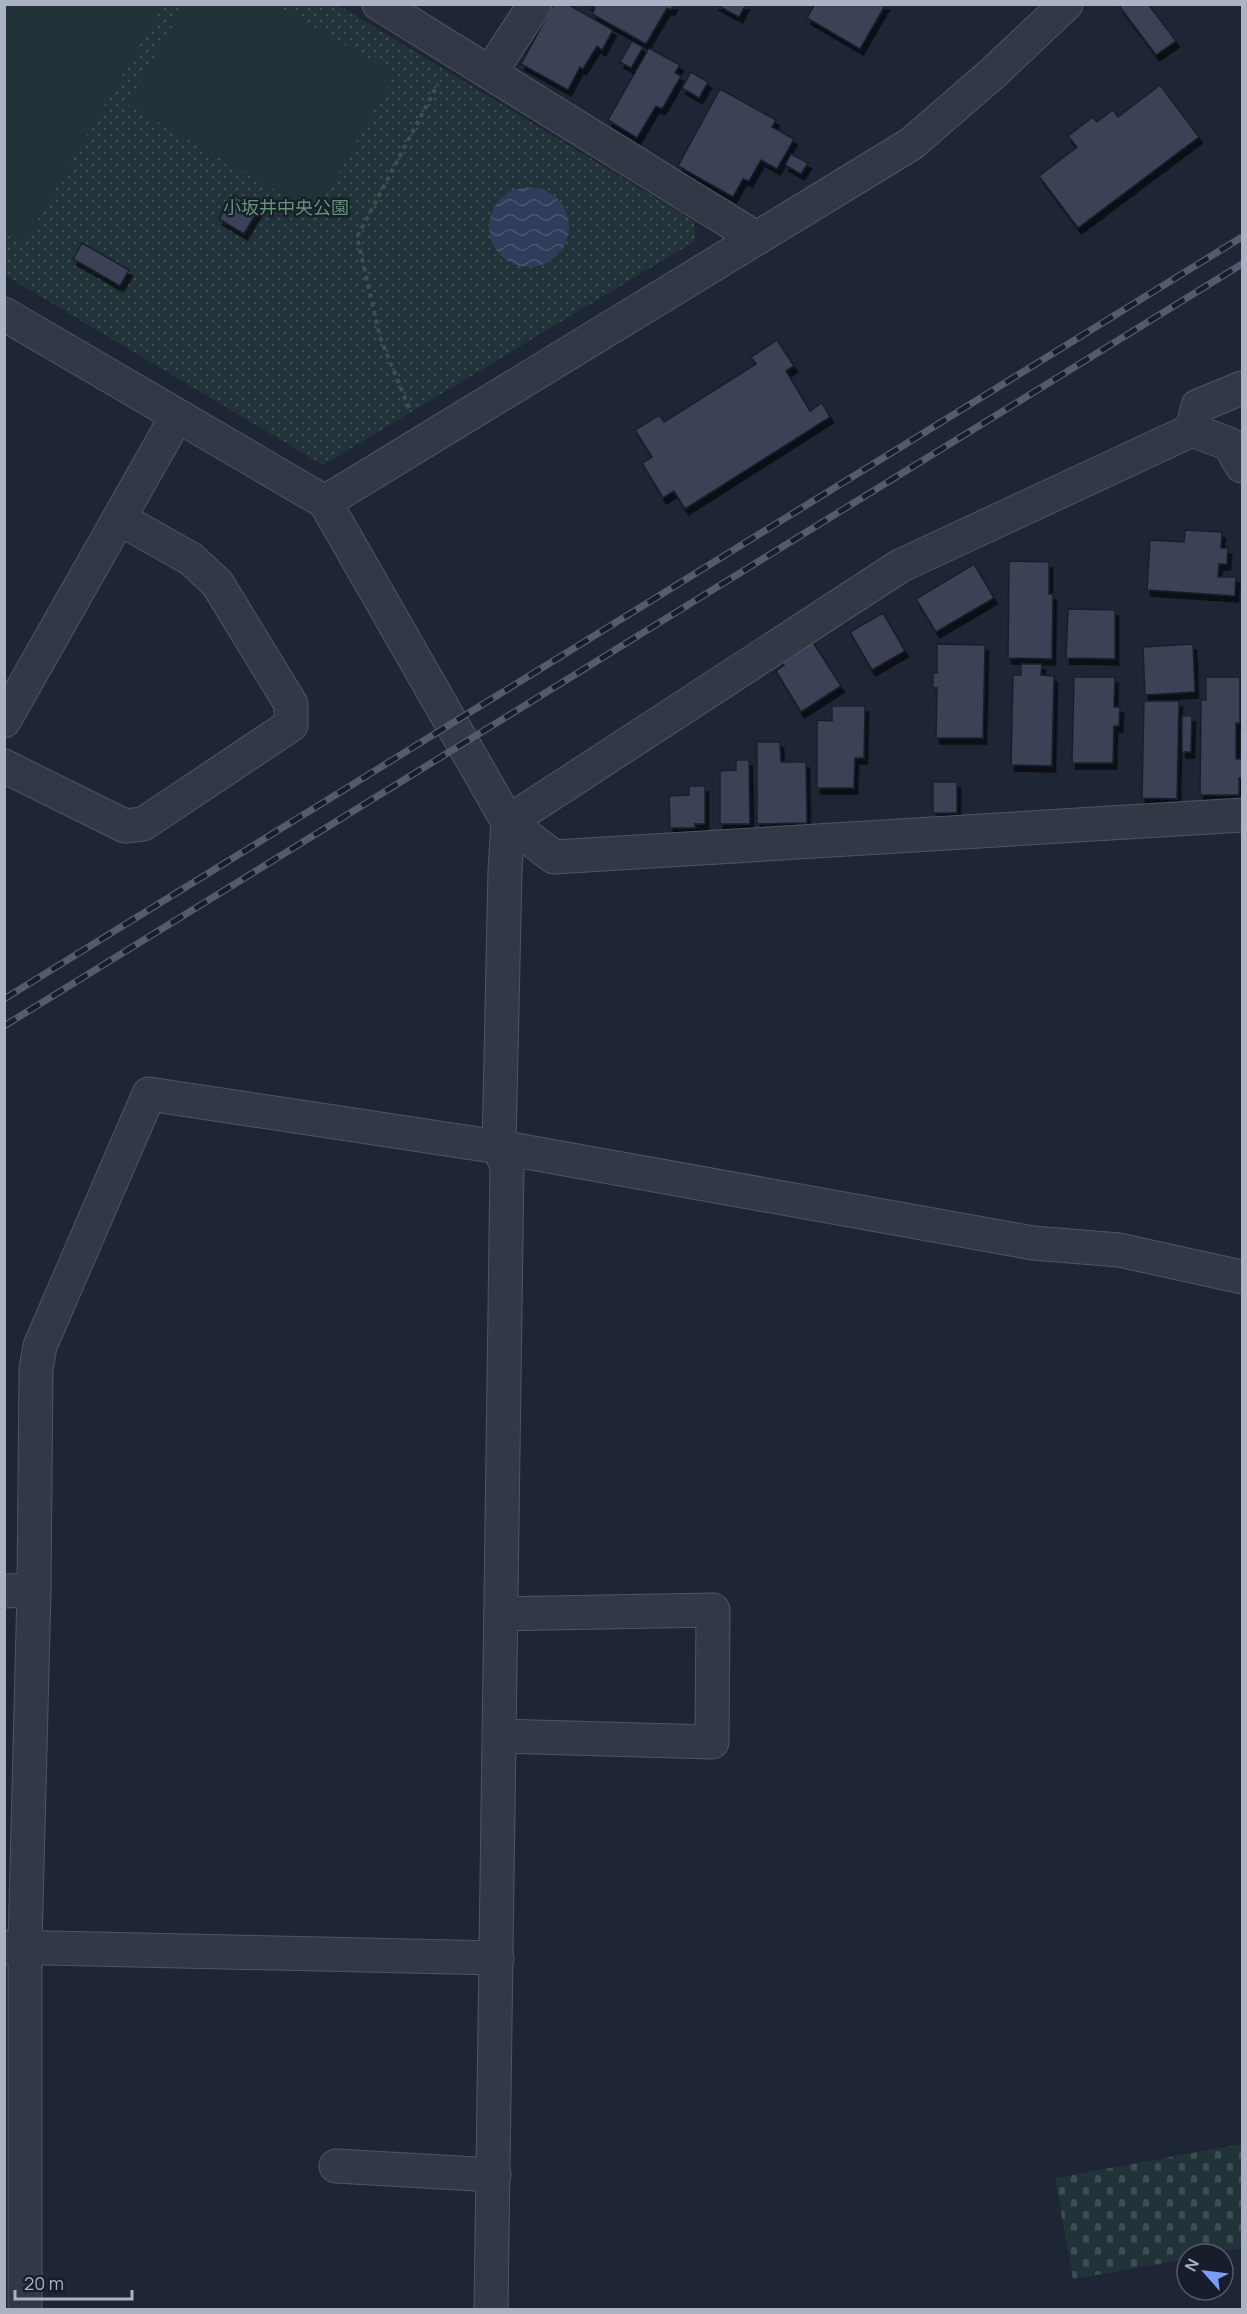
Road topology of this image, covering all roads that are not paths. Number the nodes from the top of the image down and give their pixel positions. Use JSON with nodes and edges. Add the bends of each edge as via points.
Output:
{"nodes":[{"id":1,"x":535,"y":4,"type":"edge"},
{"id":2,"x":1066,"y":4,"type":"edge"},
{"id":3,"x":393,"y":8,"type":"edge"},
{"id":4,"x":490,"y":73,"type":"junction"},
{"id":5,"x":756,"y":238,"type":"junction"},
{"id":6,"x":4,"y":314,"type":"edge"},
{"id":7,"x":1242,"y":388,"type":"edge"},
{"id":8,"x":177,"y":416,"type":"junction"},
{"id":9,"x":1192,"y":430,"type":"junction"},
{"id":10,"x":1242,"y":466,"type":"edge"},
{"id":11,"x":325,"y":502,"type":"junction"},
{"id":12,"x":120,"y":519,"type":"junction"},
{"id":13,"x":4,"y":721,"type":"edge"},
{"id":14,"x":4,"y":766,"type":"edge"},
{"id":15,"x":1242,"y":815,"type":"edge"},
{"id":16,"x":508,"y":822,"type":"junction"},
{"id":17,"x":499,"y":1148,"type":"junction"},
{"id":18,"x":1242,"y":1277,"type":"edge"},
{"id":19,"x":19,"y":1590,"type":"edge"},
{"id":20,"x":501,"y":1614,"type":"junction"},
{"id":21,"x":500,"y":1736,"type":"junction"},
{"id":22,"x":15,"y":1947,"type":"edge"},
{"id":23,"x":497,"y":1958,"type":"junction"},
{"id":24,"x":336,"y":2166,"type":"dead end"},
{"id":25,"x":494,"y":2175,"type":"junction"},
{"id":26,"x":25,"y":2310,"type":"edge"},
{"id":27,"x":491,"y":2310,"type":"edge"}],
"edges":[{"from":1,"to":4,"type":"street"},
{"from":2,"to":5,"type":"street","via":[[911,144]]},
{"from":3,"to":4,"type":"street"},
{"from":4,"to":5,"type":"street"},
{"from":5,"to":11,"type":"street"},
{"from":6,"to":8,"type":"street"},
{"from":7,"to":9,"type":"street","via":[[1198,406]]},
{"from":8,"to":11,"type":"street"},
{"from":8,"to":12,"type":"street"},
{"from":9,"to":10,"type":"street","via":[[1229,444]]},
{"from":9,"to":16,"type":"street","via":[[900,566]]},
{"from":11,"to":16,"type":"street"},
{"from":12,"to":13,"type":"street"},
{"from":12,"to":14,"type":"street","via":[[191,560],[217,583],[291,704],[291,725],[143,824],[125,826]]},
{"from":15,"to":16,"type":"street","via":[[554,856]]},
{"from":16,"to":17,"type":"street"},
{"from":17,"to":18,"type":"street","via":[[1033,1243],[1119,1250]]},
{"from":17,"to":19,"type":"street","via":[[150,1094],[40,1346]]},
{"from":17,"to":20,"type":"street","via":[[507,1167]]},
{"from":19,"to":22,"type":"street"},
{"from":20,"to":21,"type":"street"},
{"from":20,"to":21,"type":"street","via":[[713,1610],[712,1742]]},
{"from":21,"to":23,"type":"street"},
{"from":22,"to":23,"type":"street"},
{"from":22,"to":26,"type":"street"},
{"from":23,"to":25,"type":"street"},
{"from":24,"to":25,"type":"street"},
{"from":25,"to":27,"type":"street"}]}
